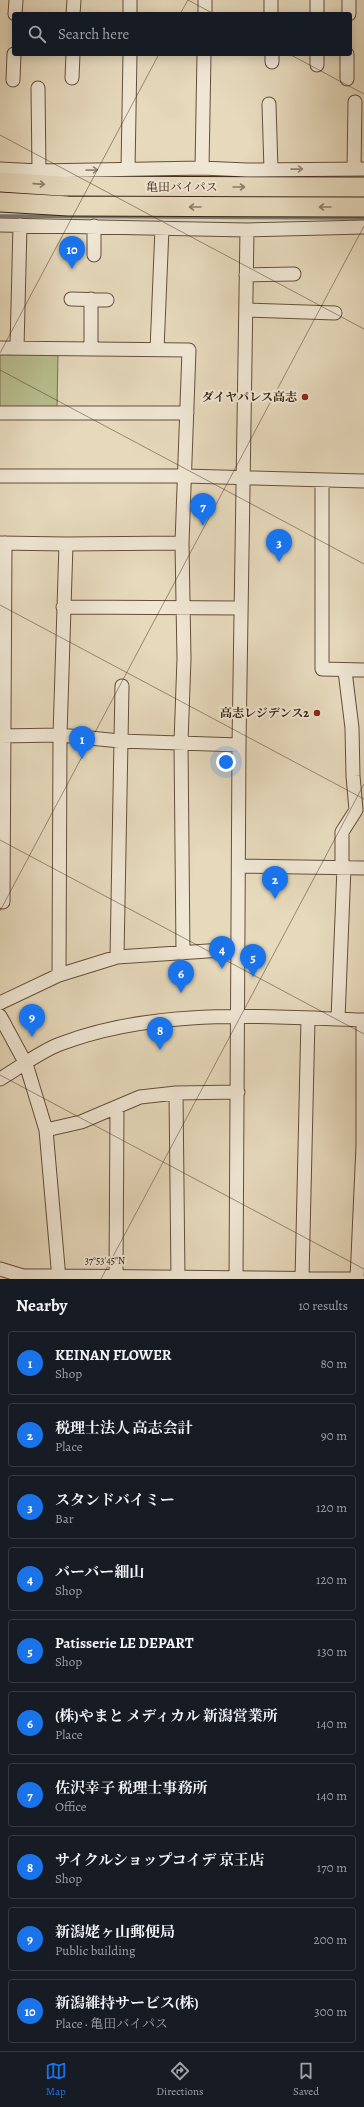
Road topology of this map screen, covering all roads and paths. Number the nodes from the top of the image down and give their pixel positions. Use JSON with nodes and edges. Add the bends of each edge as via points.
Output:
{"nodes":[{"id":1,"x":16,"y":0,"type":"edge"},
{"id":2,"x":74,"y":0,"type":"edge"},
{"id":3,"x":130,"y":0,"type":"edge"},
{"id":4,"x":205,"y":0,"type":"edge"},
{"id":5,"x":271,"y":0,"type":"edge"},
{"id":6,"x":317,"y":0,"type":"edge"},
{"id":7,"x":350,"y":0,"type":"edge"},
{"id":8,"x":15,"y":12,"type":"edge"},
{"id":9,"x":73,"y":12,"type":"edge"},
{"id":10,"x":130,"y":12,"type":"edge"},
{"id":11,"x":205,"y":12,"type":"edge"},
{"id":12,"x":271,"y":12,"type":"edge"},
{"id":13,"x":317,"y":12,"type":"edge"},
{"id":14,"x":349,"y":12,"type":"edge"},
{"id":15,"x":14,"y":56,"type":"edge"},
{"id":16,"x":73,"y":56,"type":"edge"},
{"id":17,"x":130,"y":56,"type":"edge"},
{"id":18,"x":204,"y":56,"type":"edge"},
{"id":19,"x":348,"y":56,"type":"edge"},
{"id":20,"x":72,"y":78,"type":"dead end"},
{"id":21,"x":346,"y":79,"type":"dead end"},
{"id":22,"x":13,"y":80,"type":"dead end"},
{"id":23,"x":38,"y":88,"type":"dead end"},
{"id":24,"x":355,"y":102,"type":"dead end"},
{"id":25,"x":269,"y":104,"type":"dead end"},
{"id":26,"x":202,"y":168,"type":"junction"},
{"id":27,"x":0,"y":169,"type":"edge"},
{"id":28,"x":128,"y":169,"type":"junction"},
{"id":29,"x":359,"y":169,"type":"edge"},
{"id":30,"x":271,"y":170,"type":"junction"},
{"id":31,"x":39,"y":171,"type":"junction"},
{"id":32,"x":0,"y":182,"type":"edge"},
{"id":33,"x":364,"y":187,"type":"edge"},
{"id":34,"x":0,"y":202,"type":"edge"},
{"id":35,"x":364,"y":208,"type":"edge"},
{"id":36,"x":0,"y":225,"type":"edge"},
{"id":37,"x":20,"y":225,"type":"junction"},
{"id":38,"x":94,"y":226,"type":"junction"},
{"id":39,"x":364,"y":227,"type":"edge"},
{"id":40,"x":162,"y":228,"type":"junction"},
{"id":41,"x":247,"y":230,"type":"junction"},
{"id":42,"x":94,"y":255,"type":"dead end"},
{"id":43,"x":294,"y":274,"type":"dead end"},
{"id":44,"x":246,"y":275,"type":"junction"},
{"id":45,"x":71,"y":299,"type":"dead end"},
{"id":46,"x":91,"y":299,"type":"junction"},
{"id":47,"x":107,"y":300,"type":"dead end"},
{"id":48,"x":246,"y":310,"type":"junction"},
{"id":49,"x":335,"y":313,"type":"dead end"},
{"id":50,"x":0,"y":348,"type":"edge"},
{"id":51,"x":17,"y":348,"type":"junction"},
{"id":52,"x":91,"y":349,"type":"junction"},
{"id":53,"x":157,"y":350,"type":"junction"},
{"id":54,"x":0,"y":413,"type":"edge"},
{"id":55,"x":187,"y":413,"type":"junction"},
{"id":56,"x":0,"y":476,"type":"edge"},
{"id":57,"x":185,"y":476,"type":"junction"},
{"id":58,"x":243,"y":478,"type":"junction"},
{"id":59,"x":322,"y":480,"type":"junction"},
{"id":60,"x":364,"y":481,"type":"edge"},
{"id":61,"x":2,"y":543,"type":"edge"},
{"id":62,"x":182,"y":543,"type":"junction"},
{"id":63,"x":66,"y":544,"type":"junction"},
{"id":64,"x":64,"y":607,"type":"junction"},
{"id":65,"x":183,"y":608,"type":"junction"},
{"id":66,"x":241,"y":608,"type":"junction"},
{"id":67,"x":364,"y":670,"type":"edge"},
{"id":68,"x":345,"y":671,"type":"junction"},
{"id":69,"x":122,"y":686,"type":"dead end"},
{"id":70,"x":60,"y":735,"type":"junction"},
{"id":71,"x":1,"y":736,"type":"edge"},
{"id":72,"x":120,"y":741,"type":"junction"},
{"id":73,"x":181,"y":742,"type":"junction"},
{"id":74,"x":239,"y":745,"type":"junction"},
{"id":75,"x":239,"y":866,"type":"junction"},
{"id":76,"x":343,"y":867,"type":"junction"},
{"id":77,"x":364,"y":868,"type":"edge"},
{"id":78,"x":3,"y":902,"type":"dead end"},
{"id":79,"x":238,"y":949,"type":"junction"},
{"id":80,"x":183,"y":953,"type":"junction"},
{"id":81,"x":117,"y":957,"type":"junction"},
{"id":82,"x":58,"y":975,"type":"junction"},
{"id":83,"x":0,"y":1003,"type":"edge"},
{"id":84,"x":0,"y":1016,"type":"edge"},
{"id":85,"x":238,"y":1016,"type":"junction"},
{"id":86,"x":308,"y":1019,"type":"junction"},
{"id":87,"x":338,"y":1019,"type":"junction"},
{"id":88,"x":364,"y":1020,"type":"edge"},
{"id":89,"x":26,"y":1064,"type":"junction"},
{"id":90,"x":0,"y":1080,"type":"edge"},
{"id":91,"x":238,"y":1092,"type":"junction"},
{"id":92,"x":176,"y":1093,"type":"junction"},
{"id":93,"x":363,"y":1093,"type":"edge"},
{"id":94,"x":117,"y":1108,"type":"junction"},
{"id":95,"x":46,"y":1130,"type":"junction"},
{"id":96,"x":0,"y":1269,"type":"edge"},
{"id":97,"x":59,"y":1278,"type":"edge"},
{"id":98,"x":116,"y":1278,"type":"edge"},
{"id":99,"x":178,"y":1278,"type":"edge"},
{"id":100,"x":236,"y":1278,"type":"edge"},
{"id":101,"x":302,"y":1278,"type":"edge"},
{"id":102,"x":357,"y":1279,"type":"edge"}],
"edges":[{"from":1,"to":8,"type":"street"},
{"from":2,"to":9,"type":"street"},
{"from":3,"to":10,"type":"street"},
{"from":4,"to":11,"type":"street"},
{"from":5,"to":12,"type":"street"},
{"from":6,"to":13,"type":"street"},
{"from":7,"to":14,"type":"street"},
{"from":15,"to":22,"type":"street"},
{"from":16,"to":20,"type":"street"},
{"from":17,"to":28,"type":"street"},
{"from":18,"to":26,"type":"street"},
{"from":19,"to":21,"type":"street"},
{"from":23,"to":31,"type":"street"},
{"from":24,"to":29,"type":"street"},
{"from":25,"to":30,"type":"street"},
{"from":26,"to":28,"type":"street"},
{"from":26,"to":30,"type":"street"},
{"from":27,"to":31,"type":"street"},
{"from":31,"to":28,"type":"street","one_way":true},
{"from":30,"to":29,"type":"street","one_way":true},
{"from":32,"to":33,"type":"highway","name":"亀田バイパス","one_way":true,"via":[[61,186]]},
{"from":35,"to":34,"type":"highway","name":"亀田バイパス","one_way":true,"via":[[68,206]]},
{"from":36,"to":37,"type":"street"},
{"from":37,"to":38,"type":"street"},
{"from":37,"to":51,"type":"street"},
{"from":38,"to":40,"type":"street"},
{"from":38,"to":42,"type":"street"},
{"from":39,"to":41,"type":"street"},
{"from":40,"to":41,"type":"street"},
{"from":40,"to":53,"type":"street"},
{"from":41,"to":44,"type":"street"},
{"from":43,"to":44,"type":"street"},
{"from":44,"to":48,"type":"street"},
{"from":45,"to":46,"type":"street"},
{"from":46,"to":47,"type":"street"},
{"from":46,"to":52,"type":"street"},
{"from":48,"to":49,"type":"street"},
{"from":48,"to":58,"type":"street"},
{"from":50,"to":51,"type":"street"},
{"from":51,"to":52,"type":"street"},
{"from":52,"to":53,"type":"street"},
{"from":53,"to":55,"type":"street","via":[[189,350]]},
{"from":54,"to":55,"type":"street"},
{"from":55,"to":57,"type":"street"},
{"from":56,"to":57,"type":"street"},
{"from":57,"to":58,"type":"street"},
{"from":57,"to":62,"type":"street"},
{"from":58,"to":59,"type":"street"},
{"from":58,"to":66,"type":"street"},
{"from":59,"to":60,"type":"street"},
{"from":59,"to":68,"type":"street","via":[[322,669]]},
{"from":61,"to":63,"type":"street"},
{"from":61,"to":71,"type":"street"},
{"from":62,"to":63,"type":"street"},
{"from":62,"to":65,"type":"street"},
{"from":63,"to":64,"type":"street"},
{"from":64,"to":65,"type":"street"},
{"from":64,"to":70,"type":"street"},
{"from":65,"to":66,"type":"street"},
{"from":65,"to":73,"type":"street"},
{"from":66,"to":74,"type":"street"},
{"from":67,"to":68,"type":"street"},
{"from":68,"to":76,"type":"street","via":[[352,728],[356,810],[342,832]]},
{"from":69,"to":72,"type":"street"},
{"from":70,"to":71,"type":"street"},
{"from":70,"to":72,"type":"street"},
{"from":70,"to":82,"type":"street"},
{"from":71,"to":78,"type":"street"},
{"from":72,"to":73,"type":"street"},
{"from":72,"to":81,"type":"street"},
{"from":73,"to":74,"type":"street"},
{"from":73,"to":80,"type":"street"},
{"from":74,"to":75,"type":"street"},
{"from":75,"to":76,"type":"street"},
{"from":75,"to":79,"type":"street"},
{"from":76,"to":77,"type":"street"},
{"from":76,"to":87,"type":"street"},
{"from":79,"to":80,"type":"street"},
{"from":79,"to":85,"type":"street"},
{"from":80,"to":81,"type":"street"},
{"from":81,"to":82,"type":"street"},
{"from":82,"to":83,"type":"street"},
{"from":84,"to":89,"type":"street"},
{"from":85,"to":86,"type":"street"},
{"from":85,"to":89,"type":"street","via":[[149,1021],[100,1030],[58,1044]]},
{"from":85,"to":91,"type":"street"},
{"from":86,"to":87,"type":"street"},
{"from":86,"to":101,"type":"street"},
{"from":87,"to":88,"type":"street"},
{"from":88,"to":93,"type":"street"},
{"from":89,"to":90,"type":"street"},
{"from":89,"to":95,"type":"street"},
{"from":91,"to":92,"type":"street"},
{"from":91,"to":100,"type":"street"},
{"from":92,"to":94,"type":"street","via":[[140,1097]]},
{"from":92,"to":99,"type":"street"},
{"from":93,"to":102,"type":"street"},
{"from":94,"to":95,"type":"street","via":[[81,1122]]},
{"from":94,"to":98,"type":"street"},
{"from":95,"to":97,"type":"street"},
{"from":96,"to":97,"type":"street","via":[[23,1276]]},
{"from":97,"to":98,"type":"street"},
{"from":98,"to":99,"type":"street"},
{"from":99,"to":100,"type":"street"},
{"from":100,"to":101,"type":"street"},
{"from":101,"to":102,"type":"street"}]}
